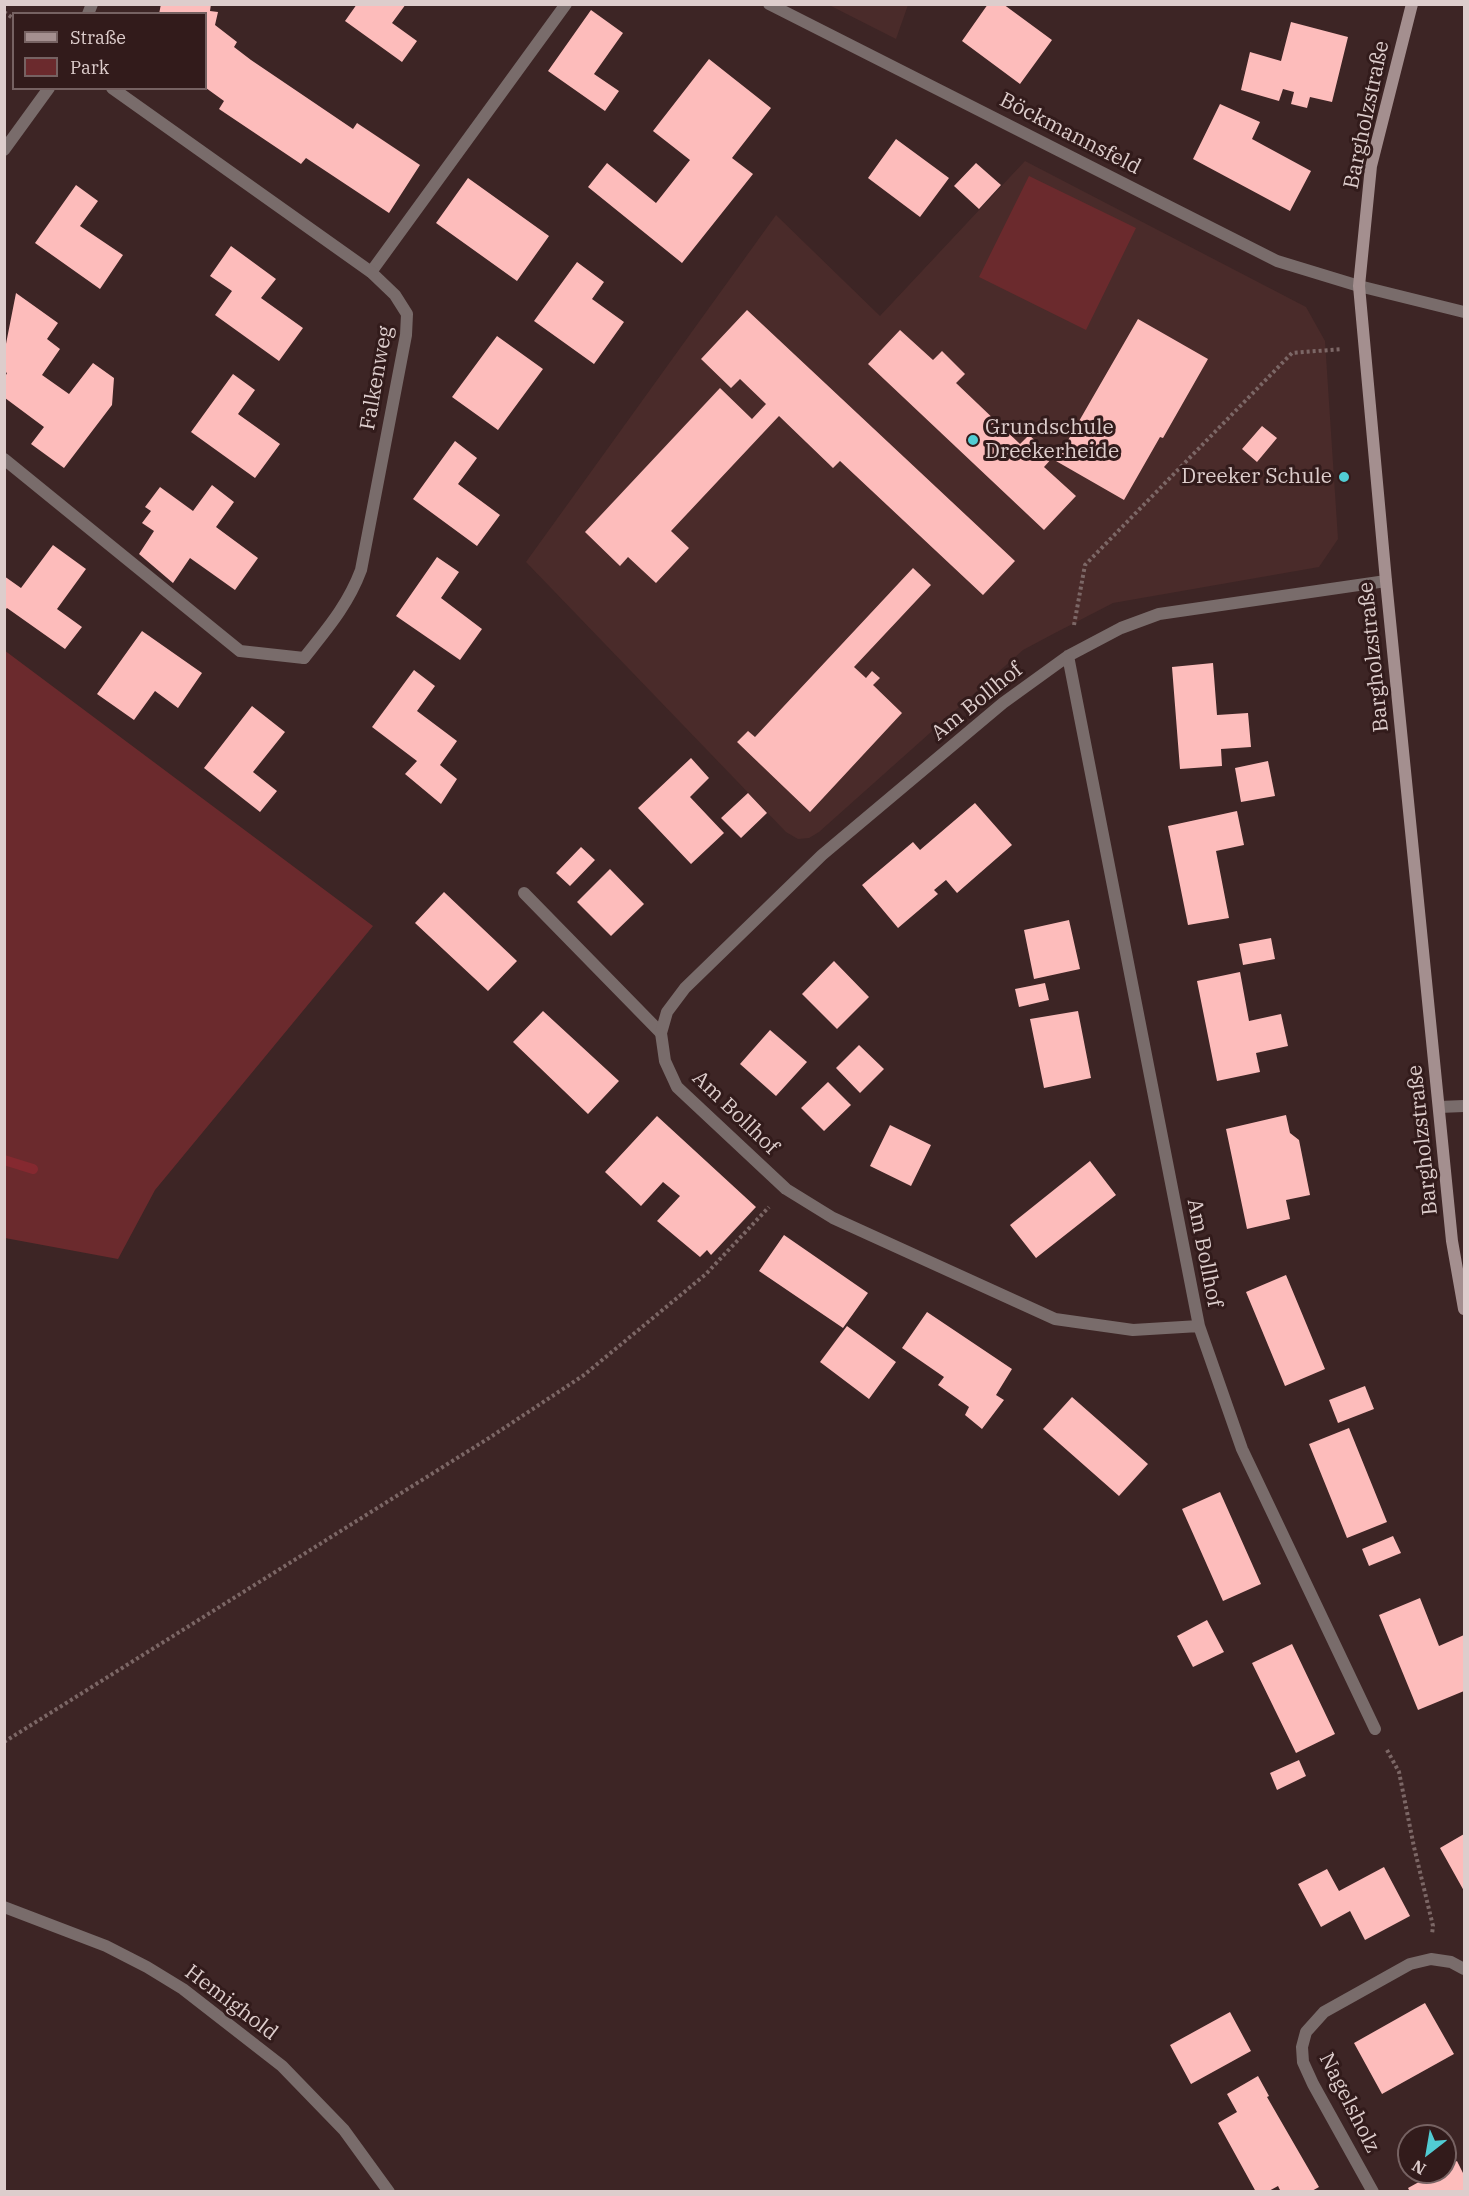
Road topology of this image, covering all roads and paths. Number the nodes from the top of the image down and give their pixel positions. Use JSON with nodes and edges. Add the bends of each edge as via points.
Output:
{"nodes":[{"id":1,"x":566,"y":4,"type":"edge"},
{"id":2,"x":769,"y":4,"type":"edge"},
{"id":3,"x":1412,"y":4,"type":"edge"},
{"id":4,"x":48,"y":90,"type":"edge"},
{"id":5,"x":115,"y":90,"type":"edge"},
{"id":6,"x":4,"y":150,"type":"edge"},
{"id":7,"x":371,"y":272,"type":"junction"},
{"id":8,"x":1359,"y":286,"type":"junction"},
{"id":9,"x":1464,"y":312,"type":"edge"},
{"id":10,"x":1364,"y":347,"type":"junction"},
{"id":11,"x":4,"y":459,"type":"edge"},
{"id":12,"x":1386,"y":581,"type":"junction"},
{"id":13,"x":1068,"y":656,"type":"junction"},
{"id":14,"x":524,"y":893,"type":"dead end"},
{"id":15,"x":661,"y":1033,"type":"junction"},
{"id":16,"x":1464,"y":1106,"type":"edge"},
{"id":17,"x":1439,"y":1107,"type":"junction"},
{"id":18,"x":786,"y":1189,"type":"junction"},
{"id":19,"x":1464,"y":1309,"type":"edge"},
{"id":20,"x":1199,"y":1326,"type":"junction"},
{"id":21,"x":1376,"y":1729,"type":"joint"},
{"id":22,"x":4,"y":1742,"type":"edge"},
{"id":23,"x":4,"y":1907,"type":"edge"},
{"id":24,"x":1431,"y":1959,"type":"junction"},
{"id":25,"x":1464,"y":1969,"type":"edge"},
{"id":26,"x":389,"y":2192,"type":"edge"},
{"id":27,"x":1373,"y":2192,"type":"edge"}],
"edges":[{"from":1,"to":7,"type":"street"},
{"from":2,"to":8,"type":"street","name":"Böckmannsfeld","via":[[1277,261]]},
{"from":3,"to":8,"type":"main road","name":"Bargholzstraße","via":[[1371,166]]},
{"from":4,"to":6,"type":"street"},
{"from":5,"to":7,"type":"street","name":"Falkenweg"},
{"from":7,"to":11,"type":"street","name":"Falkenweg","via":[[395,295],[407,314],[406,336],[361,570],[353,592],[304,658],[240,651]]},
{"from":8,"to":9,"type":"street","name":"Böckmannsfeld"},
{"from":8,"to":10,"type":"main road","name":"Bargholzstraße"},
{"from":10,"to":12,"type":"main road","name":"Bargholzstraße"},
{"from":10,"to":13,"type":"path","via":[[1292,353],[1085,565]]},
{"from":12,"to":13,"type":"street","name":"Am Bollhof","via":[[1159,614],[1121,628]]},
{"from":12,"to":17,"type":"main road","name":"Bargholzstraße"},
{"from":13,"to":15,"type":"street","name":"Am Bollhof","via":[[1003,703],[822,855],[685,988],[667,1012]]},
{"from":13,"to":20,"type":"street","name":"Am Bollhof"},
{"from":14,"to":15,"type":"street"},
{"from":15,"to":18,"type":"street","name":"Am Bollhof","via":[[665,1061],[677,1087]]},
{"from":16,"to":17,"type":"street"},
{"from":17,"to":19,"type":"main road","name":"Bargholzstraße","via":[[1452,1241]]},
{"from":18,"to":20,"type":"street","name":"Am Bollhof","via":[[833,1218],[1055,1318],[1133,1330]]},
{"from":18,"to":22,"type":"path","via":[[706,1274],[584,1375]]},
{"from":20,"to":21,"type":"street","name":"Am Bollhof","via":[[1242,1449]]},
{"from":21,"to":24,"type":"path","via":[[1399,1772],[1433,1926]]},
{"from":23,"to":26,"type":"street","name":"Hemighold","via":[[106,1946],[183,1989],[282,2066],[344,2130]]},
{"from":24,"to":25,"type":"street"},
{"from":24,"to":27,"type":"street","name":"Nagelsholz","via":[[1410,1964],[1324,2012],[1306,2032],[1302,2047],[1303,2062],[1313,2084]]}]}
